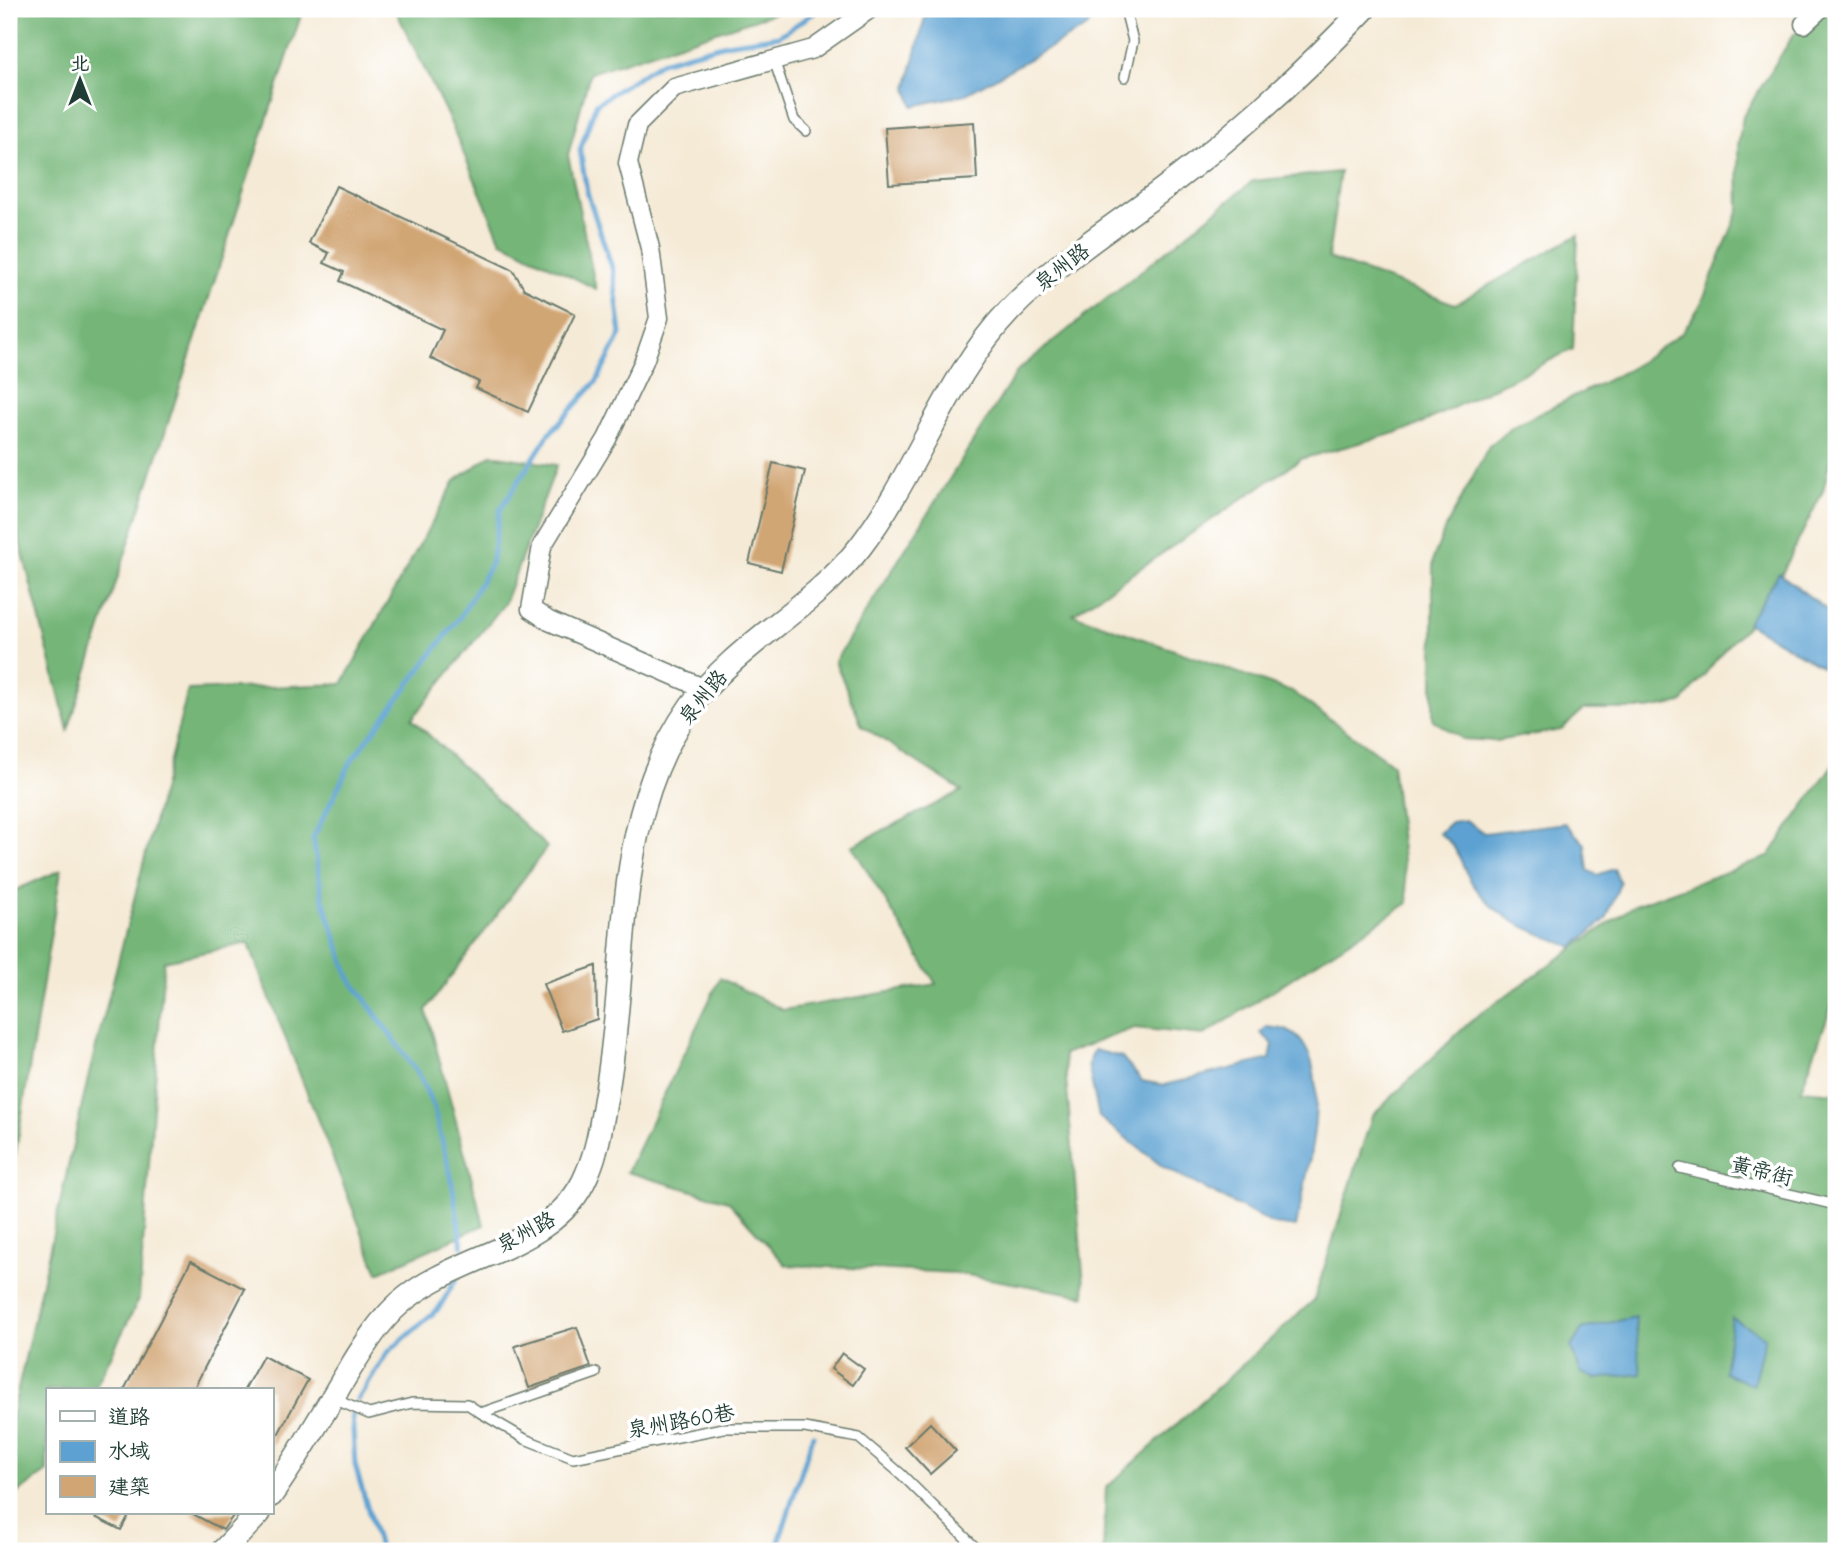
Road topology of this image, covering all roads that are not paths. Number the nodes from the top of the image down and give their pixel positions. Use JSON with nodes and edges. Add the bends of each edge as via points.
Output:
{"nodes":[{"id":1,"x":870,"y":9,"type":"edge"},
{"id":2,"x":1125,"y":9,"type":"edge"},
{"id":3,"x":1364,"y":9,"type":"edge"},
{"id":4,"x":1820,"y":9,"type":"edge"},
{"id":5,"x":1804,"y":24,"type":"dead end"},
{"id":6,"x":774,"y":60,"type":"junction"},
{"id":7,"x":1125,"y":77,"type":"dead end"},
{"id":8,"x":806,"y":131,"type":"dead end"},
{"id":9,"x":705,"y":690,"type":"junction"},
{"id":10,"x":1680,"y":1168,"type":"dead end"},
{"id":11,"x":1836,"y":1205,"type":"edge"},
{"id":12,"x":596,"y":1373,"type":"dead end"},
{"id":13,"x":332,"y":1398,"type":"junction"},
{"id":14,"x":481,"y":1413,"type":"junction"},
{"id":15,"x":273,"y":1493,"type":"edge"},
{"id":16,"x":258,"y":1514,"type":"edge"},
{"id":17,"x":223,"y":1551,"type":"edge"},
{"id":18,"x":979,"y":1551,"type":"edge"}],
"edges":[{"from":1,"to":6,"type":"street","via":[[813,49]]},
{"from":2,"to":7,"type":"lane","via":[[1133,41]]},
{"from":3,"to":9,"type":"street","name":"泉州路","via":[[1287,88],[1206,158],[1010,310],[988,337],[933,424],[892,503],[857,551]]},
{"from":4,"to":5,"type":"street"},
{"from":6,"to":8,"type":"lane","via":[[794,120]]},
{"from":6,"to":9,"type":"street","via":[[674,88],[637,125],[628,163],[650,248],[659,318],[607,439],[542,546],[531,609],[548,621]]},
{"from":9,"to":13,"type":"street","name":"泉州路","via":[[665,748],[643,806],[623,907],[617,1015],[598,1144],[573,1203],[549,1224],[449,1270],[400,1303],[370,1336]]},
{"from":10,"to":11,"type":"lane","name":"黃帝街"},
{"from":12,"to":14,"type":"lane"},
{"from":13,"to":14,"type":"lane","name":"泉州路60巷","via":[[369,1414],[412,1404],[467,1404]]},
{"from":13,"to":15,"type":"street","name":"泉州路"},
{"from":14,"to":18,"type":"lane","name":"泉州路60巷","via":[[525,1439],[573,1458],[723,1428],[805,1428],[859,1438]]},
{"from":16,"to":17,"type":"street"}]}
